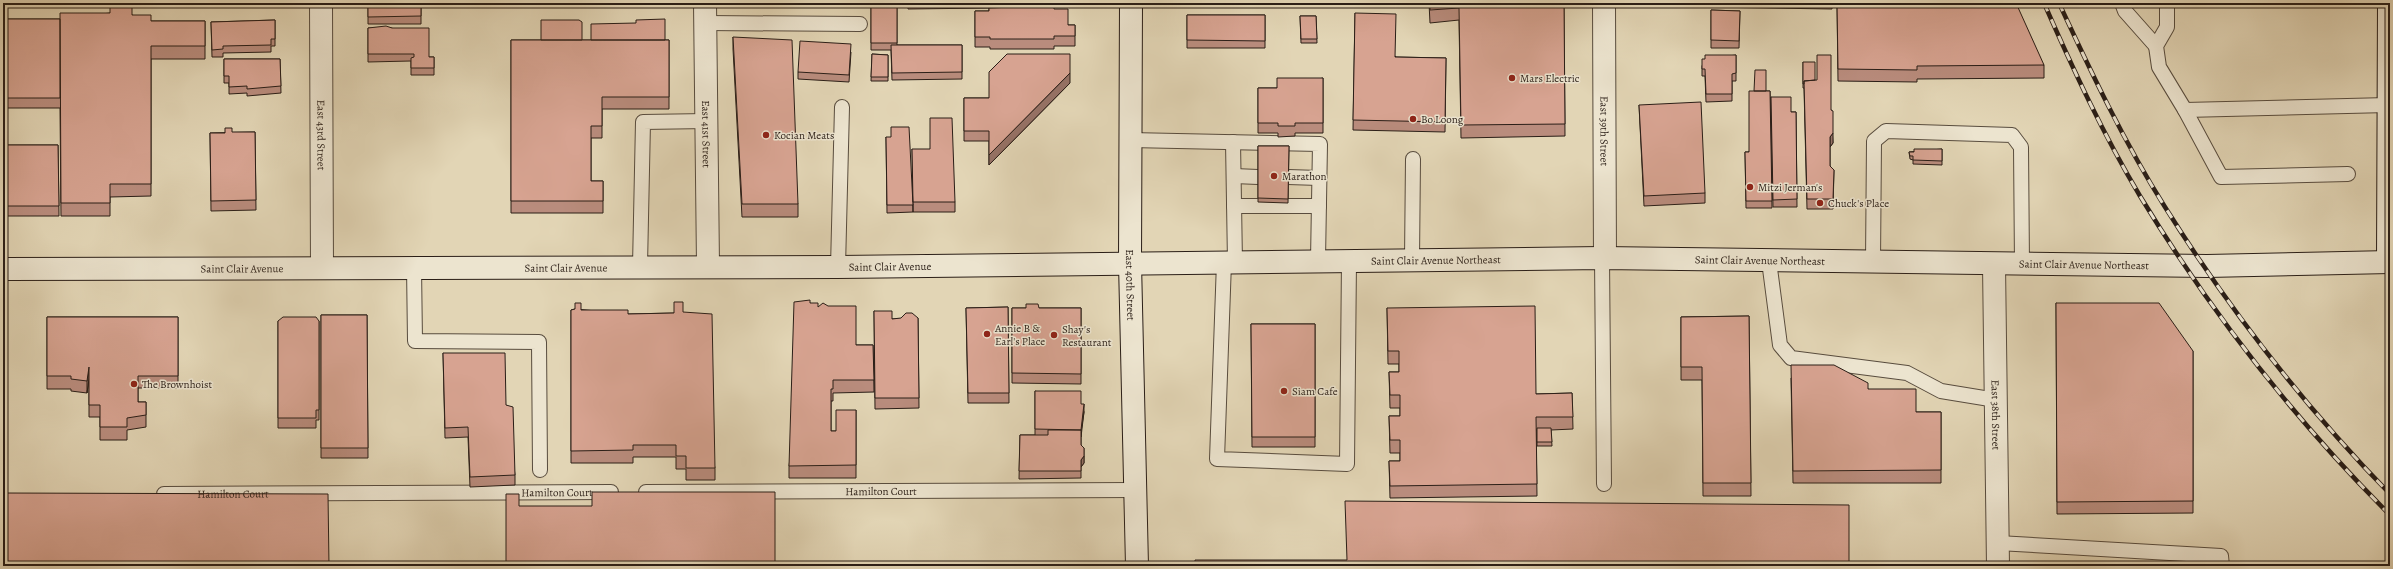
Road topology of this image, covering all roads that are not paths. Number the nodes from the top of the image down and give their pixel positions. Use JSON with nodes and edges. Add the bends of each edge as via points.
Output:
{"nodes":[{"id":1,"x":321,"y":3,"type":"edge"},
{"id":2,"x":1131,"y":3,"type":"edge"},
{"id":3,"x":1604,"y":3,"type":"edge"},
{"id":4,"x":2122,"y":3,"type":"edge"},
{"id":5,"x":2167,"y":3,"type":"edge"},
{"id":6,"x":2389,"y":3,"type":"edge"},
{"id":7,"x":706,"y":13,"type":"edge"},
{"id":8,"x":860,"y":24,"type":"dead end"},
{"id":9,"x":2156,"y":46,"type":"junction"},
{"id":10,"x":2388,"y":105,"type":"junction"},
{"id":11,"x":842,"y":107,"type":"dead end"},
{"id":12,"x":2185,"y":110,"type":"junction"},
{"id":13,"x":707,"y":121,"type":"junction"},
{"id":14,"x":1130,"y":140,"type":"junction"},
{"id":15,"x":1233,"y":142,"type":"junction"},
{"id":16,"x":1413,"y":159,"type":"dead end"},
{"id":17,"x":2348,"y":174,"type":"dead end"},
{"id":18,"x":1234,"y":176,"type":"junction"},
{"id":19,"x":1258,"y":177,"type":"edge"},
{"id":20,"x":1288,"y":177,"type":"edge"},
{"id":21,"x":1319,"y":178,"type":"junction"},
{"id":22,"x":1234,"y":206,"type":"junction"},
{"id":23,"x":1319,"y":206,"type":"junction"},
{"id":24,"x":1604,"y":258,"type":"junction"},
{"id":25,"x":1318,"y":260,"type":"junction"},
{"id":26,"x":1412,"y":260,"type":"junction"},
{"id":27,"x":1349,"y":261,"type":"junction"},
{"id":28,"x":1768,"y":261,"type":"junction"},
{"id":29,"x":1230,"y":262,"type":"junction"},
{"id":30,"x":2389,"y":262,"type":"edge"},
{"id":31,"x":1130,"y":263,"type":"junction"},
{"id":32,"x":1873,"y":263,"type":"junction"},
{"id":33,"x":708,"y":265,"type":"junction"},
{"id":34,"x":1994,"y":265,"type":"junction"},
{"id":35,"x":2022,"y":265,"type":"junction"},
{"id":36,"x":640,"y":266,"type":"junction"},
{"id":37,"x":838,"y":266,"type":"junction"},
{"id":38,"x":322,"y":267,"type":"junction"},
{"id":39,"x":414,"y":267,"type":"junction"},
{"id":40,"x":3,"y":269,"type":"edge"},
{"id":41,"x":1996,"y":400,"type":"junction"},
{"id":42,"x":540,"y":470,"type":"dead end"},
{"id":43,"x":1604,"y":484,"type":"dead end"},
{"id":44,"x":1135,"y":490,"type":"junction"},
{"id":45,"x":146,"y":494,"type":"edge"},
{"id":46,"x":1998,"y":543,"type":"junction"},
{"id":47,"x":1137,"y":566,"type":"edge"},
{"id":48,"x":1998,"y":566,"type":"edge"},
{"id":49,"x":2222,"y":566,"type":"edge"}],
"edges":[{"from":1,"to":38,"type":"main road","name":"East 43rd Street"},
{"from":2,"to":14,"type":"main road","name":"East 40th Street"},
{"from":3,"to":24,"type":"main road","name":"East 39th Street"},
{"from":4,"to":9,"type":"lane","via":[[2125,11]]},
{"from":5,"to":9,"type":"lane","via":[[2167,27]]},
{"from":6,"to":10,"type":"main road"},
{"from":7,"to":8,"type":"lane"},
{"from":7,"to":13,"type":"main road","name":"East 41st Street"},
{"from":9,"to":12,"type":"lane","via":[[2159,67]]},
{"from":10,"to":12,"type":"lane"},
{"from":10,"to":30,"type":"main road"},
{"from":11,"to":37,"type":"lane"},
{"from":12,"to":17,"type":"lane","via":[[2221,177]]},
{"from":13,"to":33,"type":"main road","name":"East 41st Street"},
{"from":13,"to":36,"type":"lane","via":[[643,122]]},
{"from":14,"to":15,"type":"lane"},
{"from":14,"to":31,"type":"main road","name":"East 40th Street"},
{"from":15,"to":18,"type":"lane"},
{"from":15,"to":21,"type":"lane","via":[[1320,144]]},
{"from":16,"to":26,"type":"lane"},
{"from":18,"to":19,"type":"lane"},
{"from":18,"to":22,"type":"lane"},
{"from":20,"to":21,"type":"lane"},
{"from":21,"to":23,"type":"lane"},
{"from":22,"to":23,"type":"lane"},
{"from":22,"to":29,"type":"lane"},
{"from":23,"to":25,"type":"lane"},
{"from":24,"to":26,"type":"main road","name":"Saint Clair Avenue Northeast"},
{"from":24,"to":28,"type":"main road","name":"Saint Clair Avenue Northeast"},
{"from":24,"to":43,"type":"lane"},
{"from":25,"to":27,"type":"main road","name":"Saint Clair Avenue Northeast"},
{"from":25,"to":29,"type":"main road","name":"Saint Clair Avenue Northeast"},
{"from":26,"to":27,"type":"main road","name":"Saint Clair Avenue Northeast"},
{"from":27,"to":29,"type":"lane","via":[[1348,464],[1217,459]]},
{"from":28,"to":32,"type":"main road","name":"Saint Clair Avenue Northeast"},
{"from":28,"to":41,"type":"lane","via":[[1780,345],[1791,358],[1908,374],[1941,391]]},
{"from":29,"to":31,"type":"main road","name":"Saint Clair Avenue Northeast"},
{"from":30,"to":35,"type":"main road","name":"Saint Clair Avenue Northeast","via":[[2207,266]]},
{"from":31,"to":37,"type":"main road","name":"Saint Clair Avenue"},
{"from":31,"to":44,"type":"main road","name":"East 40th Street"},
{"from":32,"to":34,"type":"main road","name":"Saint Clair Avenue Northeast"},
{"from":32,"to":35,"type":"lane","via":[[1874,142],[1886,131],[2012,135],[2021,147]]},
{"from":33,"to":36,"type":"main road","name":"Saint Clair Avenue"},
{"from":33,"to":37,"type":"main road","name":"Saint Clair Avenue"},
{"from":34,"to":35,"type":"main road","name":"Saint Clair Avenue Northeast"},
{"from":34,"to":41,"type":"main road","name":"East 38th Street"},
{"from":36,"to":39,"type":"main road","name":"Saint Clair Avenue"},
{"from":38,"to":39,"type":"main road","name":"Saint Clair Avenue"},
{"from":38,"to":40,"type":"main road","name":"Saint Clair Avenue"},
{"from":39,"to":42,"type":"lane","via":[[415,341],[539,342]]},
{"from":41,"to":46,"type":"main road","name":"East 38th Street"},
{"from":44,"to":45,"type":"lane","name":"Hamilton Court"},
{"from":44,"to":47,"type":"main road","name":"East 40th Street"},
{"from":46,"to":48,"type":"main road","name":"East 38th Street"},
{"from":46,"to":49,"type":"lane","via":[[2221,556]]}]}
